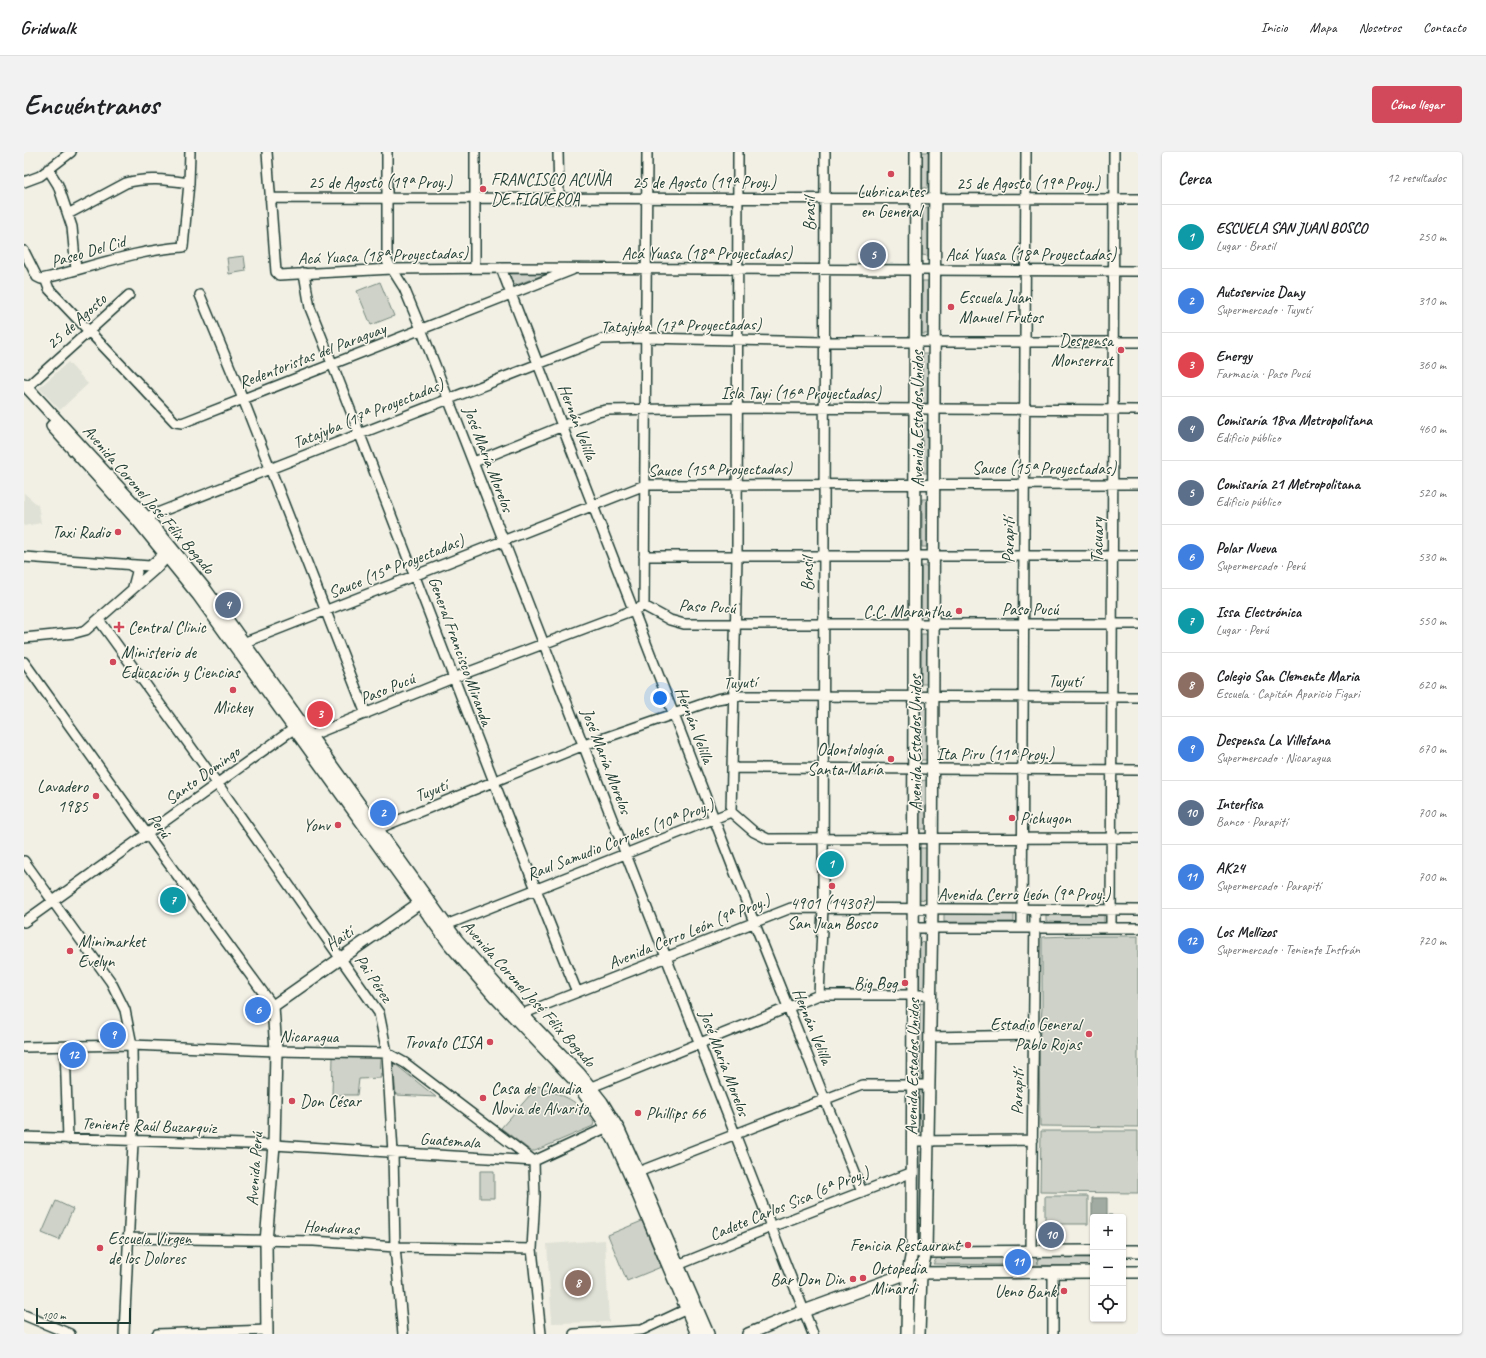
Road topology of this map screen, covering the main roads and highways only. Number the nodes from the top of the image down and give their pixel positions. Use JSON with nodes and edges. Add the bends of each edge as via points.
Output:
{"nodes":[{"id":1,"x":916,"y":152,"type":"edge"},
{"id":2,"x":935,"y":152,"type":"edge"},
{"id":3,"x":25,"y":388,"type":"edge"},
{"id":4,"x":422,"y":901,"type":"junction"},
{"id":5,"x":273,"y":1006,"type":"joint"},
{"id":6,"x":587,"y":1089,"type":"junction"},
{"id":7,"x":611,"y":1126,"type":"junction"},
{"id":8,"x":1090,"y":1251,"type":"edge"},
{"id":9,"x":1126,"y":1251,"type":"edge"},
{"id":10,"x":1138,"y":1251,"type":"edge"},
{"id":11,"x":912,"y":1252,"type":"junction"},
{"id":12,"x":926,"y":1252,"type":"junction"},
{"id":13,"x":942,"y":1252,"type":"junction"},
{"id":14,"x":1090,"y":1272,"type":"edge"},
{"id":15,"x":1126,"y":1272,"type":"edge"},
{"id":16,"x":1138,"y":1272,"type":"edge"},
{"id":17,"x":908,"y":1273,"type":"junction"},
{"id":18,"x":921,"y":1273,"type":"junction"},
{"id":19,"x":940,"y":1273,"type":"junction"},
{"id":20,"x":267,"y":1332,"type":"edge"},
{"id":21,"x":697,"y":1334,"type":"edge"},
{"id":22,"x":708,"y":1334,"type":"edge"},
{"id":23,"x":748,"y":1334,"type":"edge"},
{"id":24,"x":907,"y":1334,"type":"edge"},
{"id":25,"x":919,"y":1334,"type":"edge"}],
"edges":[{"from":1,"to":11,"type":"main road","name":"Avenida Estados Unidos"},
{"from":2,"to":12,"type":"main road","name":"Avenida Estados Unidos","via":[[932,909]]},
{"from":3,"to":4,"type":"main road","name":"Avenida Coronel José Félix Bogado","via":[[142,519],[241,644]]},
{"from":4,"to":5,"type":"main road","name":"Haití"},
{"from":4,"to":6,"type":"main road","name":"Avenida Coronel José Félix Bogado","via":[[446,925],[483,972]]},
{"from":4,"to":6,"type":"main road","name":"Avenida Coronel José Félix Bogado","via":[[450,945],[494,996]]},
{"from":5,"to":20,"type":"main road","name":"Avenida Perú","via":[[276,1051],[274,1145],[266,1242]]},
{"from":6,"to":7,"type":"main road","name":"Avenida Coronel José Félix Bogado"},
{"from":7,"to":21,"type":"main road","name":"Avenida Coronel José Félix Bogado"},
{"from":7,"to":22,"type":"main road","name":"Avenida Coronel José Félix Bogado","via":[[638,1172]]},
{"from":8,"to":13,"type":"main road"},
{"from":9,"to":10,"type":"main road"},
{"from":11,"to":12,"type":"main road"},
{"from":11,"to":17,"type":"main road","name":"Avenida Estados Unidos"},
{"from":12,"to":13,"type":"main road"},
{"from":12,"to":18,"type":"main road","name":"Avenida Estados Unidos"},
{"from":13,"to":19,"type":"main road","via":[[936,1260]]},
{"from":14,"to":19,"type":"main road"},
{"from":15,"to":16,"type":"main road"},
{"from":17,"to":18,"type":"main road"},
{"from":17,"to":23,"type":"main road"},
{"from":17,"to":24,"type":"main road"},
{"from":18,"to":19,"type":"main road"},
{"from":18,"to":25,"type":"main road","name":"Avenida Estados Unidos"}]}
